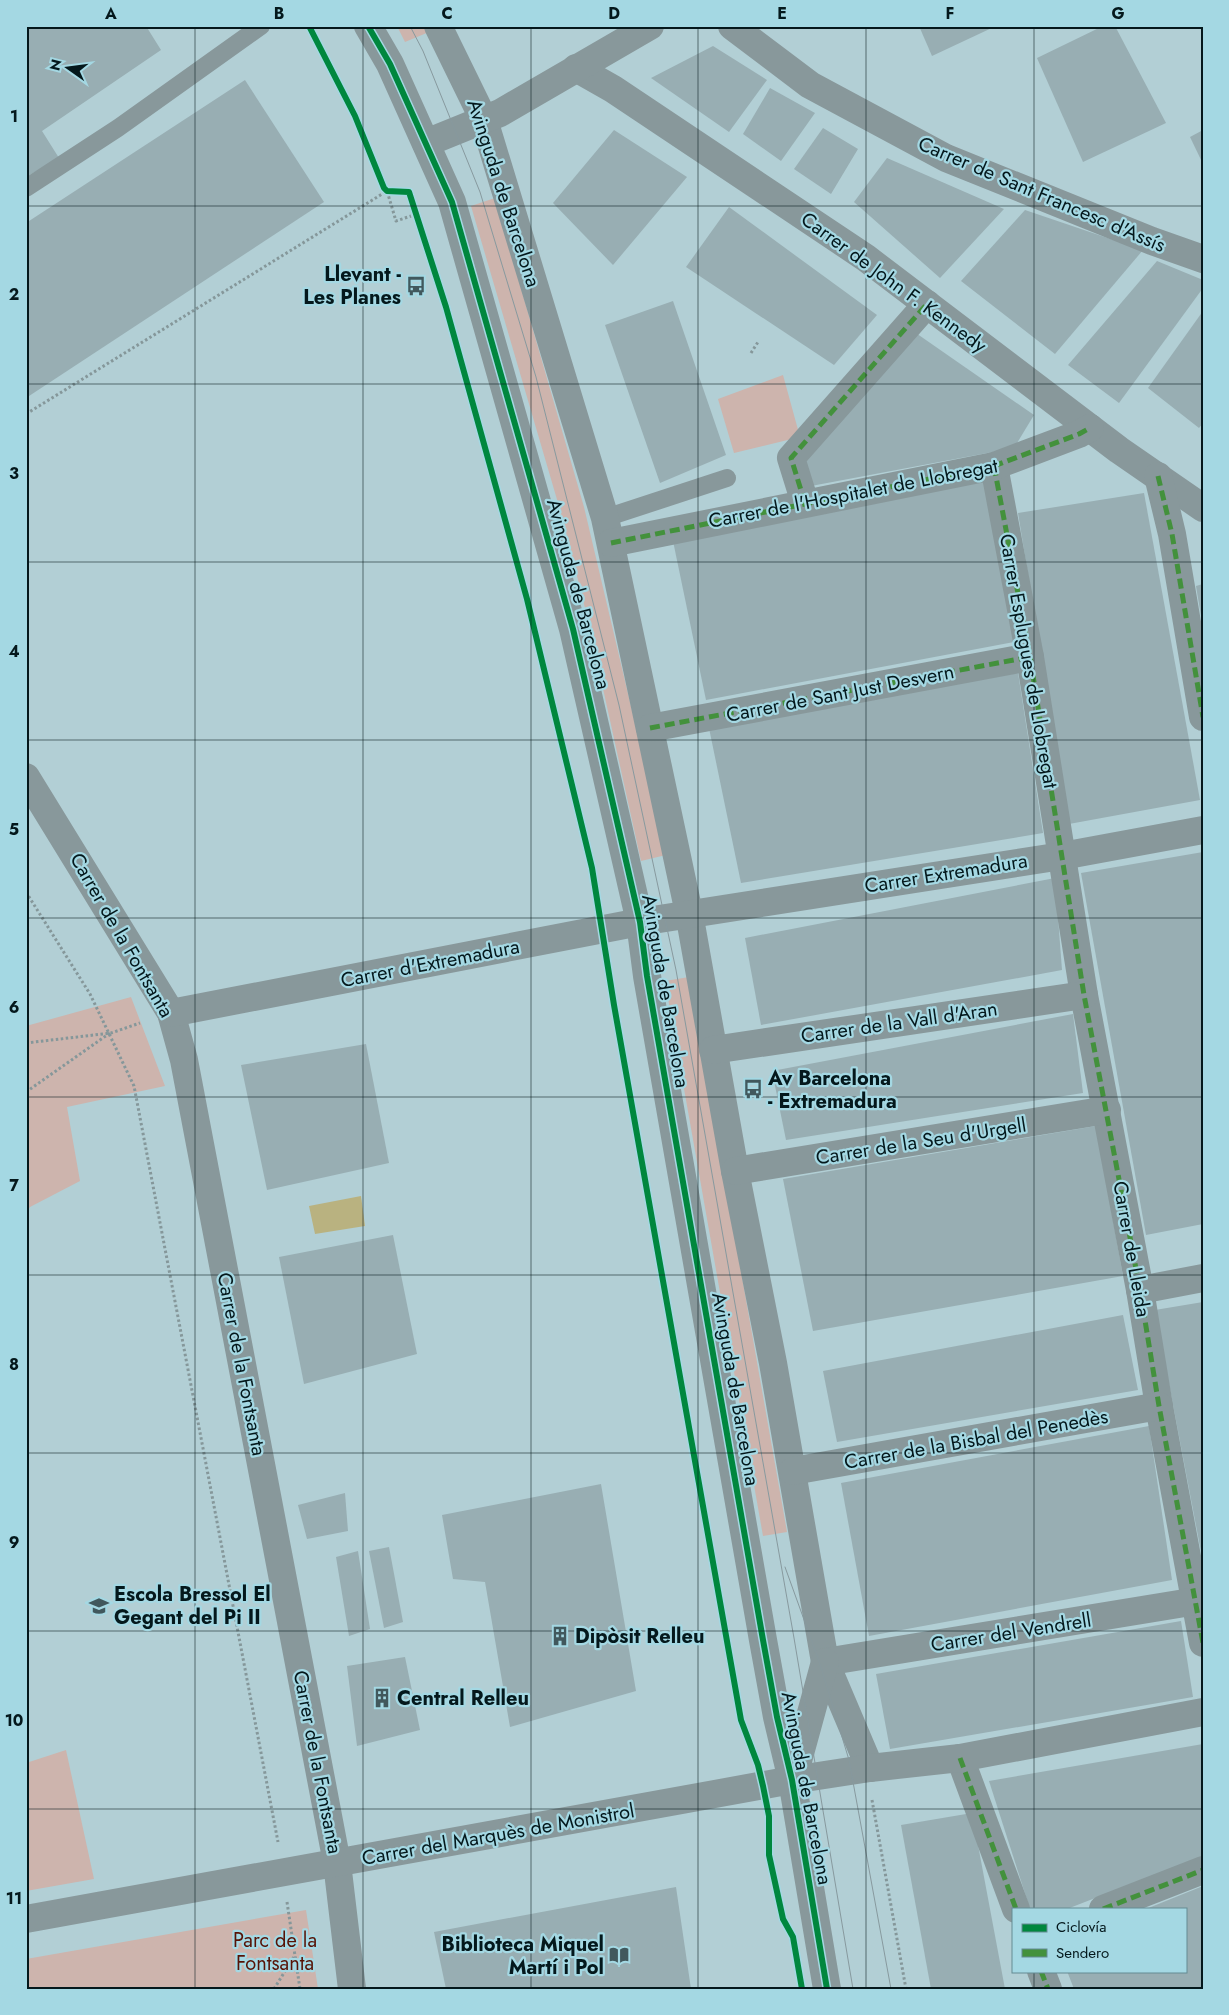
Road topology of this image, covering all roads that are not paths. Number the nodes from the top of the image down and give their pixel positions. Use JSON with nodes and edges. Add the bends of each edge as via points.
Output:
{"nodes":[{"id":1,"x":261,"y":26,"type":"edge"},
{"id":2,"x":368,"y":26,"type":"edge"},
{"id":3,"x":438,"y":26,"type":"edge"},
{"id":4,"x":650,"y":26,"type":"edge"},
{"id":5,"x":732,"y":26,"type":"edge"},
{"id":6,"x":576,"y":68,"type":"junction"},
{"id":7,"x":484,"y":120,"type":"junction"},
{"id":8,"x":426,"y":144,"type":"junction"},
{"id":9,"x":26,"y":188,"type":"edge"},
{"id":10,"x":1203,"y":259,"type":"edge"},
{"id":11,"x":927,"y":304,"type":"junction"},
{"id":12,"x":1090,"y":428,"type":"junction"},
{"id":13,"x":994,"y":466,"type":"junction"},
{"id":14,"x":1158,"y":476,"type":"junction"},
{"id":15,"x":728,"y":478,"type":"dead end"},
{"id":16,"x":804,"y":503,"type":"junction"},
{"id":17,"x":1203,"y":508,"type":"edge"},
{"id":18,"x":608,"y":530,"type":"junction"},
{"id":19,"x":1030,"y":657,"type":"junction"},
{"id":20,"x":1203,"y":717,"type":"edge"},
{"id":21,"x":650,"y":728,"type":"junction"},
{"id":22,"x":26,"y":777,"type":"edge"},
{"id":23,"x":1203,"y":830,"type":"edge"},
{"id":24,"x":1062,"y":856,"type":"junction"},
{"id":25,"x":689,"y":913,"type":"junction"},
{"id":26,"x":640,"y":922,"type":"junction"},
{"id":27,"x":1084,"y":994,"type":"junction"},
{"id":28,"x":171,"y":1013,"type":"junction"},
{"id":29,"x":714,"y":1050,"type":"junction"},
{"id":30,"x":1107,"y":1110,"type":"junction"},
{"id":31,"x":735,"y":1171,"type":"junction"},
{"id":32,"x":1203,"y":1278,"type":"edge"},
{"id":33,"x":1140,"y":1290,"type":"junction"},
{"id":34,"x":1159,"y":1406,"type":"junction"},
{"id":35,"x":793,"y":1471,"type":"junction"},
{"id":36,"x":1196,"y":1601,"type":"junction"},
{"id":37,"x":1203,"y":1643,"type":"edge"},
{"id":38,"x":825,"y":1662,"type":"junction"},
{"id":39,"x":1203,"y":1712,"type":"edge"},
{"id":40,"x":960,"y":1758,"type":"junction"},
{"id":41,"x":870,"y":1768,"type":"junction"},
{"id":42,"x":792,"y":1780,"type":"junction"},
{"id":43,"x":337,"y":1863,"type":"junction"},
{"id":44,"x":1203,"y":1870,"type":"edge"},
{"id":45,"x":1016,"y":1908,"type":"edge"},
{"id":46,"x":1106,"y":1908,"type":"edge"},
{"id":47,"x":26,"y":1919,"type":"edge"},
{"id":48,"x":1041,"y":1972,"type":"edge"},
{"id":49,"x":352,"y":1989,"type":"edge"},
{"id":50,"x":827,"y":1989,"type":"edge"},
{"id":51,"x":1048,"y":1989,"type":"edge"}],
"edges":[{"from":1,"to":9,"type":"lane","via":[[118,128]]},
{"from":2,"to":8,"type":"street","name":"Avinguda de Barcelona","via":[[390,64]]},
{"from":3,"to":7,"type":"street","name":"Avinguda de Barcelona"},
{"from":4,"to":6,"type":"street"},
{"from":5,"to":10,"type":"street","name":"Carrer de Sant Francesc d'Assís","via":[[810,85],[946,158],[1152,242]]},
{"from":6,"to":7,"type":"street"},
{"from":6,"to":11,"type":"street","name":"Carrer de John F. Kennedy","via":[[613,89],[866,258]]},
{"from":7,"to":8,"type":"street"},
{"from":7,"to":18,"type":"street","name":"Avinguda de Barcelona"},
{"from":8,"to":26,"type":"street","name":"Avinguda de Barcelona","via":[[452,202],[571,619]]},
{"from":11,"to":12,"type":"street","name":"Carrer de John F. Kennedy"},
{"from":11,"to":16,"type":"street","via":[[791,458]]},
{"from":12,"to":13,"type":"street","name":"Carrer de l'Hospitalet de Llobregat"},
{"from":12,"to":14,"type":"street","name":"Carrer de John F. Kennedy"},
{"from":13,"to":16,"type":"street","name":"Carrer de l'Hospitalet de Llobregat"},
{"from":13,"to":19,"type":"street","name":"Carrer Esplugues de Llobregat"},
{"from":14,"to":17,"type":"street","name":"Carrer de John F. Kennedy"},
{"from":14,"to":20,"type":"street","via":[[1172,534]]},
{"from":15,"to":18,"type":"lane"},
{"from":16,"to":18,"type":"street","name":"Carrer de l'Hospitalet de Llobregat"},
{"from":18,"to":21,"type":"street","name":"Avinguda de Barcelona"},
{"from":19,"to":21,"type":"street","name":"Carrer de Sant Just Desvern"},
{"from":19,"to":24,"type":"street","name":"Carrer Esplugues de Llobregat"},
{"from":21,"to":25,"type":"street","name":"Avinguda de Barcelona"},
{"from":22,"to":28,"type":"street","name":"Carrer de la Fontsanta"},
{"from":23,"to":24,"type":"street","name":"Carrer Extremadura"},
{"from":24,"to":25,"type":"street","name":"Carrer Extremadura"},
{"from":24,"to":27,"type":"street","name":"Carrer de Lleida"},
{"from":25,"to":26,"type":"street","name":"Carrer d'Extremadura"},
{"from":25,"to":29,"type":"street","name":"Avinguda de Barcelona"},
{"from":26,"to":28,"type":"street","name":"Carrer d'Extremadura"},
{"from":26,"to":42,"type":"street","name":"Avinguda de Barcelona","via":[[777,1717]]},
{"from":27,"to":29,"type":"street","name":"Carrer de la Vall d'Aran"},
{"from":27,"to":30,"type":"street","name":"Carrer de Lleida"},
{"from":28,"to":43,"type":"street","name":"Carrer de la Fontsanta","via":[[203,1157]]},
{"from":29,"to":31,"type":"street","name":"Avinguda de Barcelona"},
{"from":30,"to":31,"type":"street","name":"Carrer de la Seu d'Urgell"},
{"from":30,"to":33,"type":"street","name":"Carrer de Lleida"},
{"from":31,"to":35,"type":"street","name":"Avinguda de Barcelona"},
{"from":32,"to":33,"type":"street"},
{"from":33,"to":34,"type":"street","name":"Carrer de Lleida"},
{"from":34,"to":35,"type":"street","name":"Carrer de la Bisbal del Penedès"},
{"from":34,"to":36,"type":"street","name":"Carrer de Lleida"},
{"from":35,"to":38,"type":"street","name":"Avinguda de Barcelona"},
{"from":36,"to":37,"type":"street","name":"Carrer de Lleida"},
{"from":36,"to":38,"type":"street","name":"Carrer del Vendrell"},
{"from":38,"to":41,"type":"street","name":"Avinguda de Barcelona"},
{"from":38,"to":42,"type":"street"},
{"from":39,"to":40,"type":"street","name":"Carrer del Marquès de Monistrol"},
{"from":40,"to":41,"type":"street","name":"Carrer del Marquès de Monistrol"},
{"from":40,"to":45,"type":"street"},
{"from":41,"to":42,"type":"street","name":"Carrer del Marquès de Monistrol"},
{"from":42,"to":43,"type":"street","name":"Carrer del Marquès de Monistrol"},
{"from":42,"to":50,"type":"street","name":"Avinguda de Barcelona"},
{"from":43,"to":47,"type":"street","name":"Carrer del Marquès de Monistrol"},
{"from":43,"to":49,"type":"street","name":"Carrer de la Fontsanta"},
{"from":44,"to":46,"type":"street"},
{"from":48,"to":51,"type":"street"}]}
